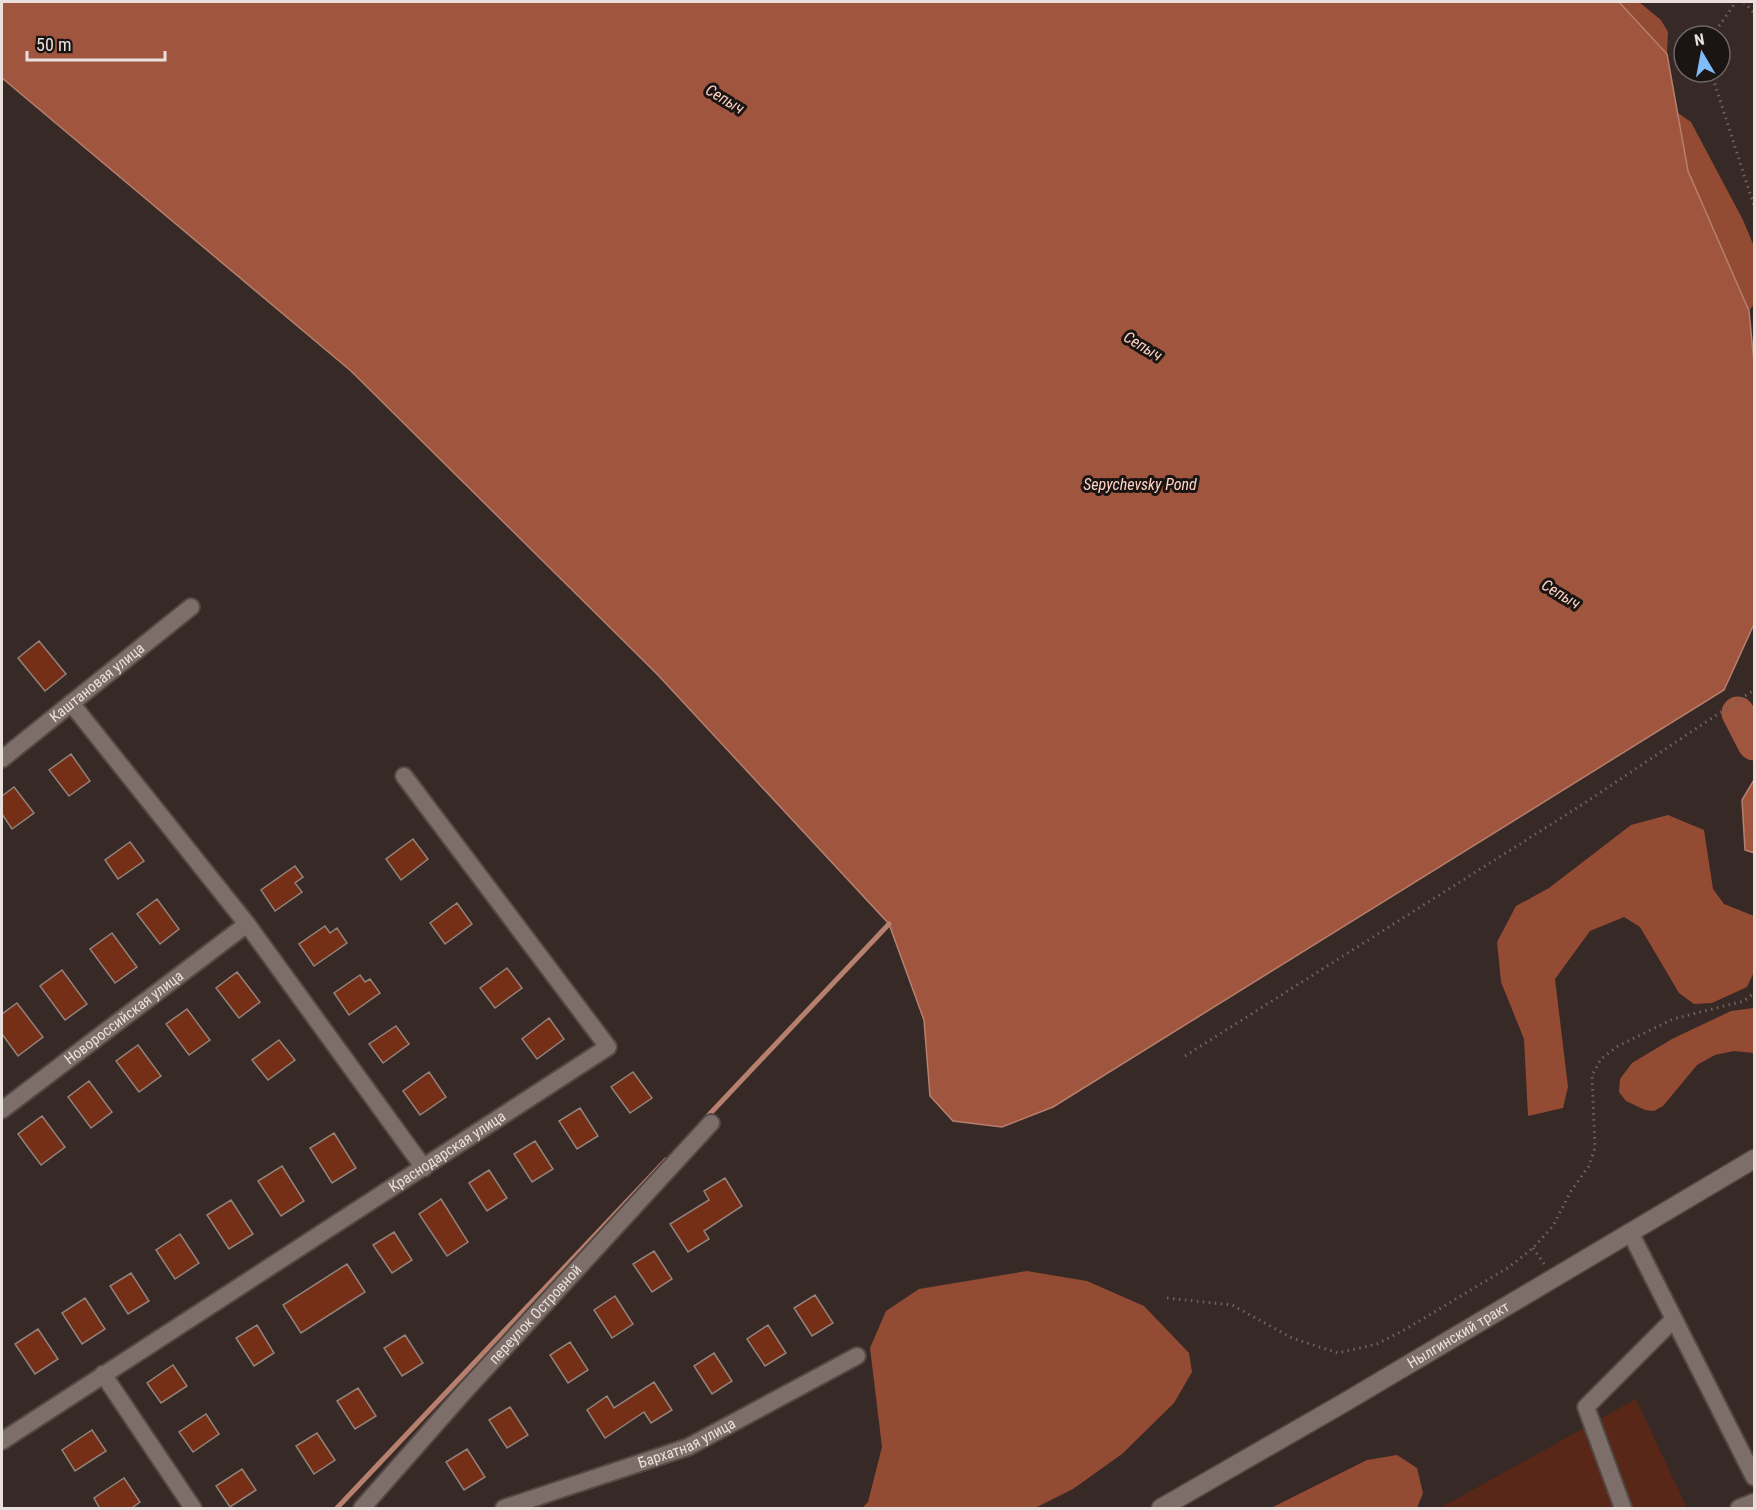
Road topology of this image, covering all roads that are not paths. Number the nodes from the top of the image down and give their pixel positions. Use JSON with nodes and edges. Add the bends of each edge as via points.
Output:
{"nodes":[{"id":1,"x":191,"y":607,"type":"dead end"},
{"id":2,"x":71,"y":703,"type":"junction"},
{"id":3,"x":2,"y":759,"type":"edge"},
{"id":4,"x":404,"y":776,"type":"dead end"},
{"id":5,"x":248,"y":924,"type":"junction"},
{"id":6,"x":2,"y":1110,"type":"edge"},
{"id":7,"x":711,"y":1123,"type":"dead end"},
{"id":8,"x":1755,"y":1159,"type":"edge"},
{"id":9,"x":424,"y":1168,"type":"junction"},
{"id":10,"x":1630,"y":1232,"type":"junction"},
{"id":11,"x":1673,"y":1320,"type":"junction"},
{"id":12,"x":857,"y":1356,"type":"dead end"},
{"id":13,"x":103,"y":1374,"type":"junction"},
{"id":14,"x":2,"y":1440,"type":"edge"},
{"id":15,"x":1755,"y":1477,"type":"edge"},
{"id":16,"x":1755,"y":1502,"type":"edge"},
{"id":17,"x":193,"y":1509,"type":"edge"},
{"id":18,"x":362,"y":1509,"type":"edge"},
{"id":19,"x":504,"y":1509,"type":"edge"},
{"id":20,"x":1161,"y":1509,"type":"edge"},
{"id":21,"x":1623,"y":1509,"type":"edge"},
{"id":22,"x":1739,"y":1509,"type":"edge"}],
"edges":[{"from":1,"to":2,"type":"street","name":"Каштановая улица"},
{"from":2,"to":3,"type":"street","name":"Каштановая улица"},
{"from":2,"to":5,"type":"street"},
{"from":4,"to":9,"type":"street","name":"Краснодарская улица","via":[[608,1047]]},
{"from":5,"to":6,"type":"street","name":"Новороссийская улица"},
{"from":5,"to":9,"type":"street"},
{"from":7,"to":18,"type":"street","name":"переулок Островной"},
{"from":8,"to":10,"type":"main road","name":"Нылгинский тракт"},
{"from":9,"to":13,"type":"street","name":"Краснодарская улица"},
{"from":10,"to":11,"type":"street"},
{"from":10,"to":20,"type":"main road","name":"Нылгинский тракт"},
{"from":11,"to":15,"type":"street"},
{"from":11,"to":21,"type":"street","via":[[1586,1407]]},
{"from":12,"to":19,"type":"street","name":"Бархатная улица","via":[[688,1447]]},
{"from":13,"to":14,"type":"street","name":"Краснодарская улица"},
{"from":13,"to":17,"type":"street"},
{"from":16,"to":22,"type":"street"}]}
